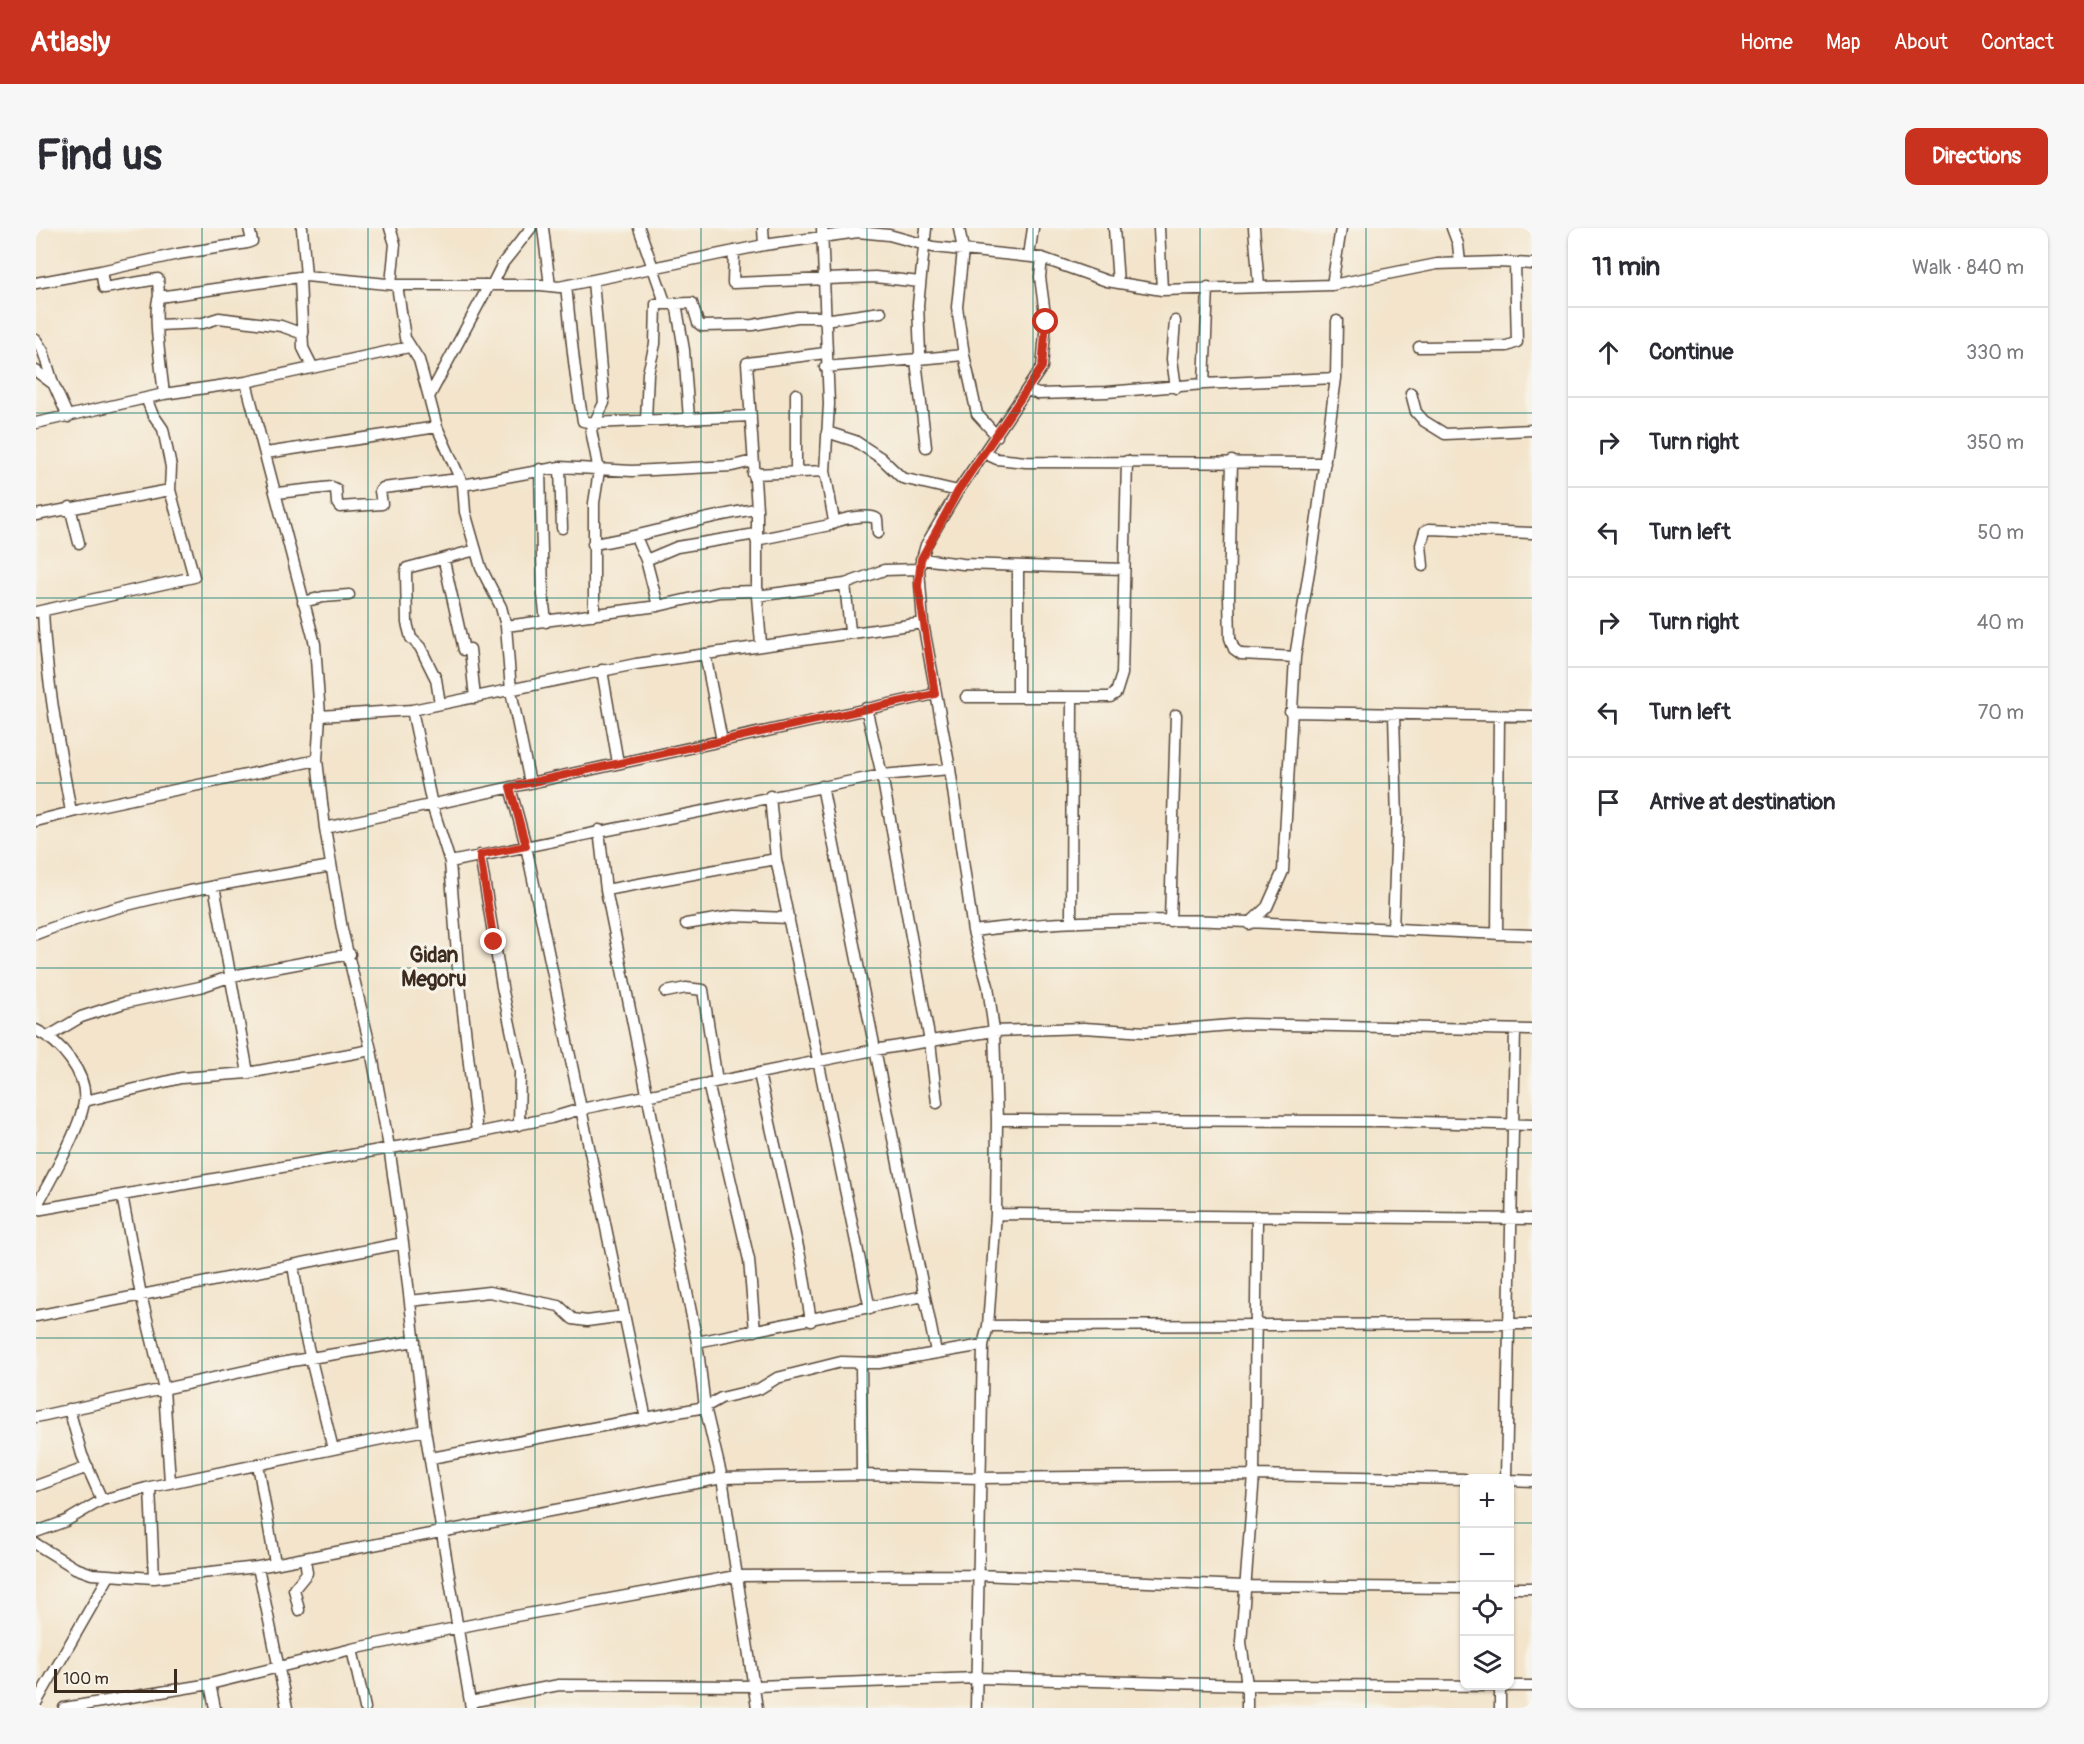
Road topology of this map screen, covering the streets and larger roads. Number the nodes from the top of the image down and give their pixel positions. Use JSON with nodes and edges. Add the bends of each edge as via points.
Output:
{"nodes":[{"id":1,"x":249,"y":228,"type":"edge"},
{"id":2,"x":302,"y":228,"type":"edge"},
{"id":3,"x":390,"y":228,"type":"edge"},
{"id":4,"x":531,"y":228,"type":"edge"},
{"id":5,"x":543,"y":228,"type":"edge"},
{"id":6,"x":639,"y":228,"type":"edge"},
{"id":7,"x":763,"y":228,"type":"edge"},
{"id":8,"x":926,"y":228,"type":"edge"},
{"id":9,"x":959,"y":228,"type":"edge"},
{"id":10,"x":1033,"y":228,"type":"edge"},
{"id":11,"x":1113,"y":228,"type":"edge"},
{"id":12,"x":1160,"y":228,"type":"edge"},
{"id":13,"x":1254,"y":228,"type":"edge"},
{"id":14,"x":1341,"y":228,"type":"edge"},
{"id":15,"x":1452,"y":228,"type":"edge"},
{"id":16,"x":868,"y":230,"type":"edge"},
{"id":17,"x":823,"y":232,"type":"edge"},
{"id":18,"x":764,"y":245,"type":"junction"},
{"id":19,"x":925,"y":245,"type":"junction"},
{"id":20,"x":963,"y":250,"type":"junction"},
{"id":21,"x":734,"y":251,"type":"junction"},
{"id":22,"x":1029,"y":256,"type":"junction"},
{"id":23,"x":1042,"y":258,"type":"junction"},
{"id":24,"x":1460,"y":263,"type":"junction"},
{"id":25,"x":1515,"y":263,"type":"junction"},
{"id":26,"x":1532,"y":264,"type":"edge"},
{"id":27,"x":653,"y":268,"type":"junction"},
{"id":28,"x":101,"y":270,"type":"junction"},
{"id":29,"x":303,"y":277,"type":"junction"},
{"id":30,"x":593,"y":281,"type":"junction"},
{"id":31,"x":824,"y":282,"type":"junction"},
{"id":32,"x":920,"y":282,"type":"junction"},
{"id":33,"x":36,"y":283,"type":"edge"},
{"id":34,"x":1118,"y":283,"type":"junction"},
{"id":35,"x":394,"y":284,"type":"junction"},
{"id":36,"x":491,"y":285,"type":"junction"},
{"id":37,"x":1332,"y":285,"type":"junction"},
{"id":38,"x":550,"y":286,"type":"junction"},
{"id":39,"x":566,"y":286,"type":"junction"},
{"id":40,"x":1259,"y":286,"type":"junction"},
{"id":41,"x":1208,"y":287,"type":"junction"},
{"id":42,"x":1162,"y":290,"type":"junction"},
{"id":43,"x":159,"y":297,"type":"junction"},
{"id":44,"x":664,"y":302,"type":"junction"},
{"id":45,"x":676,"y":303,"type":"junction"},
{"id":46,"x":881,"y":312,"type":"dead end"},
{"id":47,"x":824,"y":319,"type":"junction"},
{"id":48,"x":1175,"y":321,"type":"dead end"},
{"id":49,"x":1337,"y":321,"type":"dead end"},
{"id":50,"x":158,"y":325,"type":"junction"},
{"id":51,"x":303,"y":334,"type":"junction"},
{"id":52,"x":36,"y":340,"type":"edge"},
{"id":53,"x":409,"y":347,"type":"junction"},
{"id":54,"x":1419,"y":347,"type":"dead end"},
{"id":55,"x":825,"y":353,"type":"junction"},
{"id":56,"x":964,"y":355,"type":"junction"},
{"id":57,"x":916,"y":360,"type":"junction"},
{"id":58,"x":312,"y":366,"type":"junction"},
{"id":59,"x":825,"y":367,"type":"junction"},
{"id":60,"x":36,"y":371,"type":"edge"},
{"id":61,"x":1336,"y":378,"type":"junction"},
{"id":62,"x":246,"y":382,"type":"junction"},
{"id":63,"x":52,"y":383,"type":"junction"},
{"id":64,"x":1204,"y":384,"type":"junction"},
{"id":65,"x":1176,"y":388,"type":"junction"},
{"id":66,"x":1028,"y":390,"type":"junction"},
{"id":67,"x":1411,"y":393,"type":"dead end"},
{"id":68,"x":164,"y":394,"type":"junction"},
{"id":69,"x":796,"y":394,"type":"dead end"},
{"id":70,"x":430,"y":395,"type":"junction"},
{"id":71,"x":147,"y":400,"type":"junction"},
{"id":72,"x":751,"y":416,"type":"junction"},
{"id":73,"x":68,"y":417,"type":"junction"},
{"id":74,"x":688,"y":419,"type":"junction"},
{"id":75,"x":646,"y":421,"type":"junction"},
{"id":76,"x":36,"y":423,"type":"edge"},
{"id":77,"x":593,"y":423,"type":"junction"},
{"id":78,"x":437,"y":428,"type":"junction"},
{"id":79,"x":1532,"y":430,"type":"edge"},
{"id":80,"x":827,"y":432,"type":"junction"},
{"id":81,"x":997,"y":436,"type":"junction"},
{"id":82,"x":926,"y":447,"type":"dead end"},
{"id":83,"x":266,"y":453,"type":"junction"},
{"id":84,"x":984,"y":453,"type":"junction"},
{"id":85,"x":753,"y":460,"type":"junction"},
{"id":86,"x":1127,"y":461,"type":"junction"},
{"id":87,"x":1232,"y":461,"type":"junction"},
{"id":88,"x":1325,"y":463,"type":"junction"},
{"id":89,"x":560,"y":467,"type":"junction"},
{"id":90,"x":540,"y":469,"type":"junction"},
{"id":91,"x":599,"y":471,"type":"junction"},
{"id":92,"x":825,"y":471,"type":"junction"},
{"id":93,"x":796,"y":472,"type":"junction"},
{"id":94,"x":753,"y":474,"type":"junction"},
{"id":95,"x":461,"y":482,"type":"junction"},
{"id":96,"x":170,"y":490,"type":"junction"},
{"id":97,"x":958,"y":491,"type":"junction"},
{"id":98,"x":278,"y":493,"type":"junction"},
{"id":99,"x":70,"y":507,"type":"junction"},
{"id":100,"x":757,"y":509,"type":"junction"},
{"id":101,"x":36,"y":515,"type":"edge"},
{"id":102,"x":834,"y":521,"type":"junction"},
{"id":103,"x":562,"y":528,"type":"dead end"},
{"id":104,"x":878,"y":533,"type":"dead end"},
{"id":105,"x":1532,"y":533,"type":"edge"},
{"id":106,"x":636,"y":537,"type":"junction"},
{"id":107,"x":756,"y":537,"type":"junction"},
{"id":108,"x":79,"y":543,"type":"dead end"},
{"id":109,"x":593,"y":544,"type":"junction"},
{"id":110,"x":476,"y":550,"type":"junction"},
{"id":111,"x":646,"y":560,"type":"junction"},
{"id":112,"x":444,"y":561,"type":"junction"},
{"id":113,"x":920,"y":564,"type":"junction"},
{"id":114,"x":1018,"y":566,"type":"junction"},
{"id":115,"x":1423,"y":566,"type":"dead end"},
{"id":116,"x":1124,"y":569,"type":"junction"},
{"id":117,"x":844,"y":584,"type":"junction"},
{"id":118,"x":757,"y":593,"type":"junction"},
{"id":119,"x":350,"y":595,"type":"dead end"},
{"id":120,"x":303,"y":602,"type":"junction"},
{"id":121,"x":658,"y":606,"type":"junction"},
{"id":122,"x":40,"y":612,"type":"edge"},
{"id":123,"x":594,"y":615,"type":"junction"},
{"id":124,"x":546,"y":622,"type":"junction"},
{"id":125,"x":923,"y":623,"type":"junction"},
{"id":126,"x":506,"y":627,"type":"junction"},
{"id":127,"x":850,"y":631,"type":"junction"},
{"id":128,"x":761,"y":644,"type":"junction"},
{"id":129,"x":705,"y":654,"type":"junction"},
{"id":130,"x":1294,"y":657,"type":"junction"},
{"id":131,"x":602,"y":670,"type":"junction"},
{"id":132,"x":511,"y":691,"type":"junction"},
{"id":133,"x":935,"y":694,"type":"junction"},
{"id":134,"x":966,"y":697,"type":"dead end"},
{"id":135,"x":1018,"y":697,"type":"junction"},
{"id":136,"x":475,"y":698,"type":"junction"},
{"id":137,"x":1072,"y":698,"type":"junction"},
{"id":138,"x":440,"y":704,"type":"junction"},
{"id":139,"x":866,"y":708,"type":"junction"},
{"id":140,"x":412,"y":710,"type":"junction"},
{"id":141,"x":1290,"y":711,"type":"junction"},
{"id":142,"x":1499,"y":714,"type":"junction"},
{"id":143,"x":1176,"y":715,"type":"dead end"},
{"id":144,"x":1394,"y":715,"type":"junction"},
{"id":145,"x":320,"y":716,"type":"junction"},
{"id":146,"x":1532,"y":716,"type":"edge"},
{"id":147,"x":722,"y":741,"type":"junction"},
{"id":148,"x":317,"y":760,"type":"junction"},
{"id":149,"x":618,"y":763,"type":"junction"},
{"id":150,"x":950,"y":769,"type":"junction"},
{"id":151,"x":882,"y":775,"type":"junction"},
{"id":152,"x":530,"y":783,"type":"junction"},
{"id":153,"x":822,"y":786,"type":"junction"},
{"id":154,"x":510,"y":787,"type":"junction"},
{"id":155,"x":770,"y":796,"type":"junction"},
{"id":156,"x":432,"y":805,"type":"junction"},
{"id":157,"x":71,"y":812,"type":"junction"},
{"id":158,"x":36,"y":822,"type":"edge"},
{"id":159,"x":325,"y":828,"type":"junction"},
{"id":160,"x":599,"y":830,"type":"junction"},
{"id":161,"x":526,"y":846,"type":"junction"},
{"id":162,"x":480,"y":855,"type":"junction"},
{"id":163,"x":776,"y":859,"type":"junction"},
{"id":164,"x":450,"y":862,"type":"junction"},
{"id":165,"x":331,"y":866,"type":"junction"},
{"id":166,"x":214,"y":886,"type":"junction"},
{"id":167,"x":606,"y":890,"type":"junction"},
{"id":168,"x":789,"y":918,"type":"junction"},
{"id":169,"x":1071,"y":921,"type":"junction"},
{"id":170,"x":1170,"y":921,"type":"junction"},
{"id":171,"x":686,"y":924,"type":"dead end"},
{"id":172,"x":1249,"y":924,"type":"junction"},
{"id":173,"x":1393,"y":929,"type":"junction"},
{"id":174,"x":973,"y":931,"type":"junction"},
{"id":175,"x":36,"y":934,"type":"edge"},
{"id":176,"x":1497,"y":934,"type":"junction"},
{"id":177,"x":1532,"y":935,"type":"edge"},
{"id":178,"x":350,"y":954,"type":"junction"},
{"id":179,"x":232,"y":976,"type":"junction"},
{"id":180,"x":666,"y":992,"type":"dead end"},
{"id":181,"x":36,"y":1030,"type":"edge"},
{"id":182,"x":1515,"y":1030,"type":"junction"},
{"id":183,"x":1532,"y":1030,"type":"edge"},
{"id":184,"x":994,"y":1031,"type":"junction"},
{"id":185,"x":49,"y":1036,"type":"junction"},
{"id":186,"x":930,"y":1042,"type":"junction"},
{"id":187,"x":371,"y":1050,"type":"junction"},
{"id":188,"x":874,"y":1050,"type":"junction"},
{"id":189,"x":818,"y":1064,"type":"junction"},
{"id":190,"x":248,"y":1073,"type":"junction"},
{"id":191,"x":759,"y":1074,"type":"junction"},
{"id":192,"x":713,"y":1082,"type":"junction"},
{"id":193,"x":648,"y":1096,"type":"junction"},
{"id":194,"x":85,"y":1101,"type":"junction"},
{"id":195,"x":937,"y":1103,"type":"dead end"},
{"id":196,"x":581,"y":1108,"type":"junction"},
{"id":197,"x":997,"y":1120,"type":"junction"},
{"id":198,"x":519,"y":1125,"type":"junction"},
{"id":199,"x":1513,"y":1125,"type":"junction"},
{"id":200,"x":1532,"y":1125,"type":"edge"},
{"id":201,"x":477,"y":1133,"type":"junction"},
{"id":202,"x":389,"y":1147,"type":"junction"},
{"id":203,"x":122,"y":1195,"type":"junction"},
{"id":204,"x":36,"y":1208,"type":"edge"},
{"id":205,"x":996,"y":1214,"type":"junction"},
{"id":206,"x":1257,"y":1216,"type":"junction"},
{"id":207,"x":1513,"y":1219,"type":"junction"},
{"id":208,"x":1532,"y":1219,"type":"edge"},
{"id":209,"x":403,"y":1243,"type":"junction"},
{"id":210,"x":293,"y":1265,"type":"junction"},
{"id":211,"x":141,"y":1295,"type":"junction"},
{"id":212,"x":924,"y":1296,"type":"junction"},
{"id":213,"x":410,"y":1301,"type":"junction"},
{"id":214,"x":870,"y":1309,"type":"junction"},
{"id":215,"x":36,"y":1316,"type":"edge"},
{"id":216,"x":624,"y":1316,"type":"junction"},
{"id":217,"x":811,"y":1320,"type":"junction"},
{"id":218,"x":1508,"y":1323,"type":"junction"},
{"id":219,"x":1257,"y":1324,"type":"junction"},
{"id":220,"x":1532,"y":1324,"type":"edge"},
{"id":221,"x":988,"y":1326,"type":"junction"},
{"id":222,"x":755,"y":1331,"type":"junction"},
{"id":223,"x":415,"y":1341,"type":"junction"},
{"id":224,"x":697,"y":1342,"type":"junction"},
{"id":225,"x":983,"y":1345,"type":"junction"},
{"id":226,"x":936,"y":1352,"type":"junction"},
{"id":227,"x":310,"y":1358,"type":"junction"},
{"id":228,"x":861,"y":1364,"type":"junction"},
{"id":229,"x":164,"y":1389,"type":"junction"},
{"id":230,"x":705,"y":1407,"type":"junction"},
{"id":231,"x":69,"y":1408,"type":"junction"},
{"id":232,"x":36,"y":1417,"type":"edge"},
{"id":233,"x":646,"y":1419,"type":"junction"},
{"id":234,"x":425,"y":1430,"type":"junction"},
{"id":235,"x":333,"y":1449,"type":"junction"},
{"id":236,"x":431,"y":1458,"type":"junction"},
{"id":237,"x":258,"y":1464,"type":"junction"},
{"id":238,"x":88,"y":1467,"type":"junction"},
{"id":239,"x":1508,"y":1474,"type":"edge"},
{"id":240,"x":862,"y":1475,"type":"junction"},
{"id":241,"x":1254,"y":1475,"type":"junction"},
{"id":242,"x":722,"y":1478,"type":"junction"},
{"id":243,"x":980,"y":1478,"type":"junction"},
{"id":244,"x":1460,"y":1479,"type":"edge"},
{"id":245,"x":1514,"y":1480,"type":"edge"},
{"id":246,"x":1532,"y":1481,"type":"edge"},
{"id":247,"x":170,"y":1482,"type":"junction"},
{"id":248,"x":36,"y":1486,"type":"edge"},
{"id":249,"x":150,"y":1487,"type":"junction"},
{"id":250,"x":102,"y":1500,"type":"junction"},
{"id":251,"x":36,"y":1532,"type":"edge"},
{"id":252,"x":440,"y":1532,"type":"junction"},
{"id":253,"x":36,"y":1544,"type":"edge"},
{"id":254,"x":305,"y":1558,"type":"junction"},
{"id":255,"x":275,"y":1563,"type":"junction"},
{"id":256,"x":258,"y":1567,"type":"junction"},
{"id":257,"x":978,"y":1575,"type":"junction"},
{"id":258,"x":109,"y":1576,"type":"junction"},
{"id":259,"x":736,"y":1576,"type":"junction"},
{"id":260,"x":153,"y":1578,"type":"junction"},
{"id":261,"x":1244,"y":1586,"type":"junction"},
{"id":262,"x":1460,"y":1588,"type":"edge"},
{"id":263,"x":1514,"y":1588,"type":"edge"},
{"id":264,"x":1532,"y":1588,"type":"edge"},
{"id":265,"x":299,"y":1610,"type":"dead end"},
{"id":266,"x":458,"y":1628,"type":"junction"},
{"id":267,"x":352,"y":1649,"type":"junction"},
{"id":268,"x":278,"y":1666,"type":"junction"},
{"id":269,"x":977,"y":1678,"type":"junction"},
{"id":270,"x":210,"y":1684,"type":"junction"},
{"id":271,"x":1247,"y":1685,"type":"junction"},
{"id":272,"x":756,"y":1686,"type":"junction"},
{"id":273,"x":1460,"y":1686,"type":"edge"},
{"id":274,"x":1514,"y":1686,"type":"edge"},
{"id":275,"x":1532,"y":1686,"type":"edge"},
{"id":276,"x":1500,"y":1690,"type":"edge"},
{"id":277,"x":36,"y":1703,"type":"edge"},
{"id":278,"x":117,"y":1704,"type":"edge"},
{"id":279,"x":470,"y":1705,"type":"edge"},
{"id":280,"x":64,"y":1708,"type":"edge"},
{"id":281,"x":215,"y":1708,"type":"edge"},
{"id":282,"x":287,"y":1708,"type":"edge"},
{"id":283,"x":365,"y":1708,"type":"edge"},
{"id":284,"x":757,"y":1708,"type":"edge"},
{"id":285,"x":976,"y":1708,"type":"edge"},
{"id":286,"x":1247,"y":1708,"type":"edge"},
{"id":287,"x":1500,"y":1708,"type":"edge"}],
"edges":[{"from":1,"to":28,"type":"street","via":[[252,241],[247,243]]},
{"from":2,"to":29,"type":"street"},
{"from":3,"to":35,"type":"street","via":[[395,244]]},
{"from":4,"to":36,"type":"street"},
{"from":5,"to":38,"type":"street"},
{"from":6,"to":27,"type":"street"},
{"from":7,"to":18,"type":"street"},
{"from":8,"to":19,"type":"street"},
{"from":9,"to":20,"type":"street"},
{"from":10,"to":22,"type":"street"},
{"from":11,"to":34,"type":"street"},
{"from":12,"to":42,"type":"street"},
{"from":13,"to":40,"type":"street"},
{"from":14,"to":37,"type":"street"},
{"from":15,"to":24,"type":"street"},
{"from":16,"to":17,"type":"street"},
{"from":16,"to":19,"type":"street"},
{"from":17,"to":18,"type":"street"},
{"from":17,"to":31,"type":"street"},
{"from":18,"to":21,"type":"street"},
{"from":19,"to":20,"type":"street"},
{"from":19,"to":32,"type":"street"},
{"from":20,"to":22,"type":"street"},
{"from":20,"to":56,"type":"street","via":[[957,307]]},
{"from":21,"to":27,"type":"street"},
{"from":21,"to":31,"type":"street","via":[[734,284]]},
{"from":22,"to":23,"type":"street"},
{"from":23,"to":34,"type":"street"},
{"from":23,"to":66,"type":"street","via":[[1044,358]]},
{"from":24,"to":25,"type":"street"},
{"from":24,"to":37,"type":"street","via":[[1418,267]]},
{"from":25,"to":26,"type":"street"},
{"from":25,"to":54,"type":"street","via":[[1517,342],[1507,346]]},
{"from":27,"to":30,"type":"street"},
{"from":27,"to":44,"type":"street"},
{"from":28,"to":33,"type":"street"},
{"from":28,"to":43,"type":"street","via":[[104,288],[158,279]]},
{"from":29,"to":35,"type":"street"},
{"from":29,"to":43,"type":"street"},
{"from":29,"to":51,"type":"street"},
{"from":30,"to":39,"type":"street"},
{"from":30,"to":77,"type":"street","via":[[604,403]]},
{"from":31,"to":32,"type":"street","via":[[875,277]]},
{"from":31,"to":47,"type":"street"},
{"from":32,"to":57,"type":"street","via":[[920,354]]},
{"from":34,"to":42,"type":"street"},
{"from":35,"to":36,"type":"street"},
{"from":35,"to":53,"type":"street"},
{"from":36,"to":38,"type":"street"},
{"from":36,"to":70,"type":"street"},
{"from":37,"to":40,"type":"street"},
{"from":38,"to":39,"type":"street"},
{"from":39,"to":77,"type":"street","via":[[581,412],[583,421]]},
{"from":40,"to":41,"type":"street"},
{"from":41,"to":42,"type":"street"},
{"from":41,"to":64,"type":"street"},
{"from":43,"to":50,"type":"street"},
{"from":44,"to":45,"type":"street"},
{"from":44,"to":75,"type":"street","via":[[656,304],[654,310],[655,344],[648,373]]},
{"from":45,"to":47,"type":"street","via":[[692,303],[702,326],[753,325],[797,317]]},
{"from":45,"to":74,"type":"street","via":[[684,350]]},
{"from":46,"to":47,"type":"street"},
{"from":47,"to":55,"type":"street"},
{"from":48,"to":65,"type":"street","via":[[1172,359]]},
{"from":49,"to":61,"type":"street"},
{"from":50,"to":51,"type":"street","via":[[203,323],[219,318],[281,326]]},
{"from":50,"to":68,"type":"street"},
{"from":51,"to":58,"type":"street","via":[[303,348]]},
{"from":52,"to":63,"type":"street"},
{"from":53,"to":58,"type":"street"},
{"from":53,"to":70,"type":"street","via":[[419,360]]},
{"from":55,"to":59,"type":"street"},
{"from":55,"to":72,"type":"street","via":[[747,363]]},
{"from":56,"to":57,"type":"street"},
{"from":56,"to":81,"type":"street","via":[[976,414]]},
{"from":57,"to":59,"type":"street"},
{"from":57,"to":82,"type":"street"},
{"from":58,"to":62,"type":"street"},
{"from":59,"to":80,"type":"street"},
{"from":60,"to":63,"type":"street"},
{"from":61,"to":64,"type":"street"},
{"from":61,"to":88,"type":"street"},
{"from":62,"to":68,"type":"street"},
{"from":62,"to":83,"type":"street"},
{"from":63,"to":73,"type":"street"},
{"from":64,"to":65,"type":"street"},
{"from":65,"to":66,"type":"street","via":[[1052,394]]},
{"from":66,"to":81,"type":"street"},
{"from":67,"to":79,"type":"street","via":[[1416,412],[1445,434]]},
{"from":68,"to":71,"type":"street"},
{"from":69,"to":93,"type":"street"},
{"from":70,"to":78,"type":"street"},
{"from":71,"to":73,"type":"street"},
{"from":71,"to":96,"type":"street","via":[[166,440]]},
{"from":72,"to":74,"type":"street"},
{"from":72,"to":85,"type":"street"},
{"from":73,"to":76,"type":"street"},
{"from":74,"to":75,"type":"street"},
{"from":75,"to":77,"type":"street"},
{"from":77,"to":91,"type":"street"},
{"from":78,"to":83,"type":"street"},
{"from":78,"to":95,"type":"street"},
{"from":80,"to":92,"type":"street"},
{"from":80,"to":97,"type":"street","via":[[855,441],[902,478]]},
{"from":81,"to":84,"type":"street"},
{"from":83,"to":98,"type":"street"},
{"from":84,"to":86,"type":"street","via":[[997,459],[1026,462]]},
{"from":84,"to":97,"type":"street"},
{"from":85,"to":91,"type":"street","via":[[732,466]]},
{"from":85,"to":94,"type":"street"},
{"from":86,"to":87,"type":"street"},
{"from":86,"to":116,"type":"street"},
{"from":87,"to":88,"type":"street"},
{"from":87,"to":130,"type":"street","via":[[1230,639],[1234,649],[1242,654]]},
{"from":88,"to":130,"type":"street"},
{"from":89,"to":90,"type":"street"},
{"from":89,"to":91,"type":"street"},
{"from":89,"to":103,"type":"street"},
{"from":90,"to":95,"type":"street"},
{"from":90,"to":124,"type":"street"},
{"from":91,"to":109,"type":"street"},
{"from":92,"to":93,"type":"street"},
{"from":92,"to":102,"type":"street"},
{"from":93,"to":94,"type":"street"},
{"from":94,"to":100,"type":"street"},
{"from":95,"to":98,"type":"street","via":[[383,488],[382,504],[375,506],[340,507],[332,487]]},
{"from":95,"to":110,"type":"street"},
{"from":96,"to":99,"type":"street"},
{"from":96,"to":122,"type":"street","via":[[194,577]]},
{"from":97,"to":113,"type":"street"},
{"from":98,"to":120,"type":"street"},
{"from":99,"to":101,"type":"street"},
{"from":99,"to":108,"type":"street"},
{"from":100,"to":106,"type":"street","via":[[715,515]]},
{"from":100,"to":107,"type":"street"},
{"from":102,"to":104,"type":"street","via":[[875,516]]},
{"from":102,"to":107,"type":"street","via":[[830,525]]},
{"from":105,"to":115,"type":"street","via":[[1429,529],[1421,545]]},
{"from":106,"to":109,"type":"street"},
{"from":106,"to":111,"type":"street"},
{"from":107,"to":111,"type":"street","via":[[677,547]]},
{"from":107,"to":118,"type":"street"},
{"from":109,"to":123,"type":"street"},
{"from":110,"to":112,"type":"street"},
{"from":110,"to":126,"type":"street"},
{"from":111,"to":121,"type":"street"},
{"from":112,"to":136,"type":"street","via":[[464,650],[470,649]]},
{"from":112,"to":138,"type":"street","via":[[407,568],[405,595],[411,638],[436,679]]},
{"from":113,"to":114,"type":"street"},
{"from":113,"to":117,"type":"street","via":[[878,571]]},
{"from":113,"to":125,"type":"street"},
{"from":114,"to":116,"type":"street"},
{"from":114,"to":135,"type":"street"},
{"from":116,"to":137,"type":"street","via":[[1120,686],[1110,697]]},
{"from":117,"to":118,"type":"street"},
{"from":117,"to":127,"type":"street"},
{"from":118,"to":121,"type":"street","via":[[719,592]]},
{"from":118,"to":128,"type":"street"},
{"from":119,"to":120,"type":"street"},
{"from":120,"to":145,"type":"street","via":[[315,644]]},
{"from":121,"to":123,"type":"street"},
{"from":122,"to":157,"type":"street","via":[[53,716]]},
{"from":123,"to":124,"type":"street"},
{"from":124,"to":126,"type":"street"},
{"from":125,"to":127,"type":"street"},
{"from":125,"to":133,"type":"street"},
{"from":126,"to":132,"type":"street"},
{"from":127,"to":128,"type":"street"},
{"from":128,"to":129,"type":"street"},
{"from":129,"to":131,"type":"street"},
{"from":129,"to":147,"type":"street"},
{"from":130,"to":141,"type":"street"},
{"from":131,"to":132,"type":"street"},
{"from":131,"to":149,"type":"street"},
{"from":132,"to":136,"type":"street"},
{"from":132,"to":152,"type":"street"},
{"from":133,"to":139,"type":"street"},
{"from":133,"to":150,"type":"street"},
{"from":134,"to":135,"type":"street"},
{"from":135,"to":137,"type":"street"},
{"from":136,"to":138,"type":"street"},
{"from":137,"to":169,"type":"street"},
{"from":138,"to":140,"type":"street"},
{"from":139,"to":147,"type":"street"},
{"from":139,"to":151,"type":"street"},
{"from":140,"to":145,"type":"street"},
{"from":140,"to":156,"type":"street"},
{"from":141,"to":144,"type":"street"},
{"from":141,"to":172,"type":"street","via":[[1283,871],[1267,907]]},
{"from":142,"to":144,"type":"street"},
{"from":142,"to":146,"type":"street"},
{"from":142,"to":176,"type":"street"},
{"from":143,"to":170,"type":"street"},
{"from":144,"to":173,"type":"street","via":[[1397,820]]},
{"from":145,"to":148,"type":"street"},
{"from":147,"to":149,"type":"street"},
{"from":148,"to":157,"type":"street"},
{"from":148,"to":159,"type":"street"},
{"from":149,"to":152,"type":"street"},
{"from":150,"to":151,"type":"street"},
{"from":150,"to":174,"type":"street"},
{"from":151,"to":153,"type":"street"},
{"from":151,"to":186,"type":"street"},
{"from":152,"to":154,"type":"street"},
{"from":153,"to":155,"type":"street"},
{"from":153,"to":188,"type":"street"},
{"from":154,"to":156,"type":"street"},
{"from":154,"to":161,"type":"street"},
{"from":155,"to":160,"type":"street"},
{"from":155,"to":163,"type":"street"},
{"from":156,"to":159,"type":"street"},
{"from":156,"to":164,"type":"street"},
{"from":157,"to":158,"type":"street"},
{"from":159,"to":165,"type":"street"},
{"from":160,"to":161,"type":"street"},
{"from":160,"to":167,"type":"street"},
{"from":161,"to":162,"type":"street"},
{"from":161,"to":196,"type":"street"},
{"from":162,"to":164,"type":"street"},
{"from":162,"to":198,"type":"street","via":[[520,1071]]},
{"from":163,"to":167,"type":"street"},
{"from":163,"to":168,"type":"street"},
{"from":164,"to":201,"type":"street"},
{"from":165,"to":166,"type":"street"},
{"from":165,"to":178,"type":"street"},
{"from":166,"to":175,"type":"street","via":[[80,917]]},
{"from":166,"to":179,"type":"street"},
{"from":167,"to":193,"type":"street"},
{"from":168,"to":171,"type":"street","via":[[734,916]]},
{"from":168,"to":189,"type":"street"},
{"from":169,"to":170,"type":"street"},
{"from":169,"to":174,"type":"street"},
{"from":170,"to":172,"type":"street"},
{"from":172,"to":173,"type":"street"},
{"from":173,"to":176,"type":"street"},
{"from":174,"to":184,"type":"street","via":[[988,986]]},
{"from":176,"to":177,"type":"street"},
{"from":178,"to":179,"type":"street"},
{"from":178,"to":187,"type":"street"},
{"from":179,"to":185,"type":"street","via":[[81,1017]]},
{"from":179,"to":190,"type":"street"},
{"from":180,"to":192,"type":"street","via":[[703,990]]},
{"from":181,"to":185,"type":"street"},
{"from":182,"to":183,"type":"street"},
{"from":182,"to":184,"type":"street","via":[[1243,1024],[1146,1032],[1084,1028]]},
{"from":182,"to":199,"type":"street"},
{"from":184,"to":186,"type":"street"},
{"from":184,"to":197,"type":"street"},
{"from":185,"to":194,"type":"street","via":[[76,1065]]},
{"from":186,"to":188,"type":"street"},
{"from":186,"to":195,"type":"street"},
{"from":187,"to":190,"type":"street"},
{"from":187,"to":202,"type":"street"},
{"from":188,"to":189,"type":"street"},
{"from":188,"to":212,"type":"street"},
{"from":189,"to":191,"type":"street"},
{"from":189,"to":214,"type":"street"},
{"from":190,"to":194,"type":"street","via":[[181,1078]]},
{"from":191,"to":192,"type":"street"},
{"from":191,"to":217,"type":"street"},
{"from":192,"to":193,"type":"street"},
{"from":192,"to":222,"type":"street","via":[[749,1260]]},
{"from":193,"to":196,"type":"street"},
{"from":193,"to":224,"type":"street"},
{"from":194,"to":204,"type":"street"},
{"from":196,"to":198,"type":"street"},
{"from":196,"to":216,"type":"street"},
{"from":197,"to":199,"type":"street","via":[[1312,1120]]},
{"from":197,"to":205,"type":"street"},
{"from":198,"to":201,"type":"street"},
{"from":199,"to":200,"type":"street"},
{"from":199,"to":207,"type":"street"},
{"from":201,"to":202,"type":"street"},
{"from":202,"to":203,"type":"street"},
{"from":202,"to":209,"type":"street"},
{"from":203,"to":204,"type":"street"},
{"from":203,"to":211,"type":"street"},
{"from":205,"to":206,"type":"street"},
{"from":205,"to":221,"type":"street"},
{"from":206,"to":207,"type":"street"},
{"from":206,"to":219,"type":"street"},
{"from":207,"to":208,"type":"street"},
{"from":207,"to":218,"type":"street"},
{"from":209,"to":210,"type":"street"},
{"from":209,"to":213,"type":"street"},
{"from":210,"to":211,"type":"street"},
{"from":210,"to":227,"type":"street"},
{"from":211,"to":215,"type":"street"},
{"from":211,"to":229,"type":"street"},
{"from":212,"to":214,"type":"street"},
{"from":212,"to":226,"type":"street"},
{"from":213,"to":216,"type":"street","via":[[489,1292],[559,1306],[573,1319]]},
{"from":213,"to":223,"type":"street"},
{"from":214,"to":217,"type":"street"},
{"from":216,"to":233,"type":"street"},
{"from":217,"to":222,"type":"street"},
{"from":218,"to":219,"type":"street"},
{"from":218,"to":220,"type":"street"},
{"from":218,"to":239,"type":"street"},
{"from":219,"to":221,"type":"street"},
{"from":219,"to":241,"type":"street"},
{"from":221,"to":225,"type":"street"},
{"from":222,"to":224,"type":"street"},
{"from":223,"to":227,"type":"street"},
{"from":223,"to":234,"type":"street"},
{"from":224,"to":230,"type":"street"},
{"from":225,"to":226,"type":"street"},
{"from":225,"to":243,"type":"street"},
{"from":226,"to":228,"type":"street"},
{"from":227,"to":229,"type":"street"},
{"from":227,"to":235,"type":"street"},
{"from":228,"to":230,"type":"street","via":[[841,1362],[777,1378],[759,1389],[721,1398]]},
{"from":228,"to":240,"type":"street"},
{"from":229,"to":231,"type":"street"},
{"from":229,"to":247,"type":"street"},
{"from":230,"to":233,"type":"street"},
{"from":230,"to":242,"type":"street"},
{"from":231,"to":232,"type":"street"},
{"from":231,"to":238,"type":"street"},
{"from":233,"to":236,"type":"street"},
{"from":234,"to":235,"type":"street"},
{"from":234,"to":236,"type":"street"},
{"from":235,"to":237,"type":"street"},
{"from":236,"to":252,"type":"street"},
{"from":237,"to":247,"type":"street"},
{"from":237,"to":255,"type":"street"},
{"from":238,"to":248,"type":"street"},
{"from":238,"to":250,"type":"street"},
{"from":240,"to":242,"type":"street"},
{"from":240,"to":243,"type":"street"},
{"from":241,"to":243,"type":"street"},
{"from":241,"to":244,"type":"street"},
{"from":241,"to":261,"type":"street"},
{"from":242,"to":252,"type":"street"},
{"from":242,"to":259,"type":"street"},
{"from":243,"to":257,"type":"street"},
{"from":245,"to":246,"type":"street"},
{"from":247,"to":249,"type":"street"},
{"from":249,"to":250,"type":"street"},
{"from":249,"to":260,"type":"street"},
{"from":250,"to":251,"type":"street","via":[[66,1521]]},
{"from":252,"to":254,"type":"street"},
{"from":252,"to":266,"type":"street"},
{"from":253,"to":258,"type":"street","via":[[75,1568]]},
{"from":254,"to":255,"type":"street"},
{"from":254,"to":265,"type":"street","via":[[307,1573],[294,1589]]},
{"from":255,"to":256,"type":"street"},
{"from":256,"to":260,"type":"street"},
{"from":256,"to":268,"type":"street"},
{"from":257,"to":259,"type":"street"},
{"from":257,"to":261,"type":"street"},
{"from":257,"to":269,"type":"street"},
{"from":258,"to":260,"type":"street"},
{"from":258,"to":277,"type":"street"},
{"from":259,"to":266,"type":"street"},
{"from":259,"to":272,"type":"street"},
{"from":261,"to":262,"type":"street"},
{"from":261,"to":271,"type":"street","via":[[1241,1642]]},
{"from":263,"to":264,"type":"street"},
{"from":266,"to":267,"type":"street"},
{"from":266,"to":279,"type":"street"},
{"from":267,"to":268,"type":"street"},
{"from":267,"to":283,"type":"street"},
{"from":268,"to":270,"type":"street"},
{"from":268,"to":282,"type":"street"},
{"from":269,"to":271,"type":"street"},
{"from":269,"to":272,"type":"street"},
{"from":269,"to":285,"type":"street"},
{"from":270,"to":278,"type":"street"},
{"from":270,"to":281,"type":"street"},
{"from":271,"to":273,"type":"street"},
{"from":271,"to":286,"type":"street"},
{"from":272,"to":279,"type":"street","via":[[559,1685]]},
{"from":272,"to":284,"type":"street"},
{"from":274,"to":275,"type":"street"},
{"from":276,"to":287,"type":"street"},
{"from":278,"to":280,"type":"street"}]}
